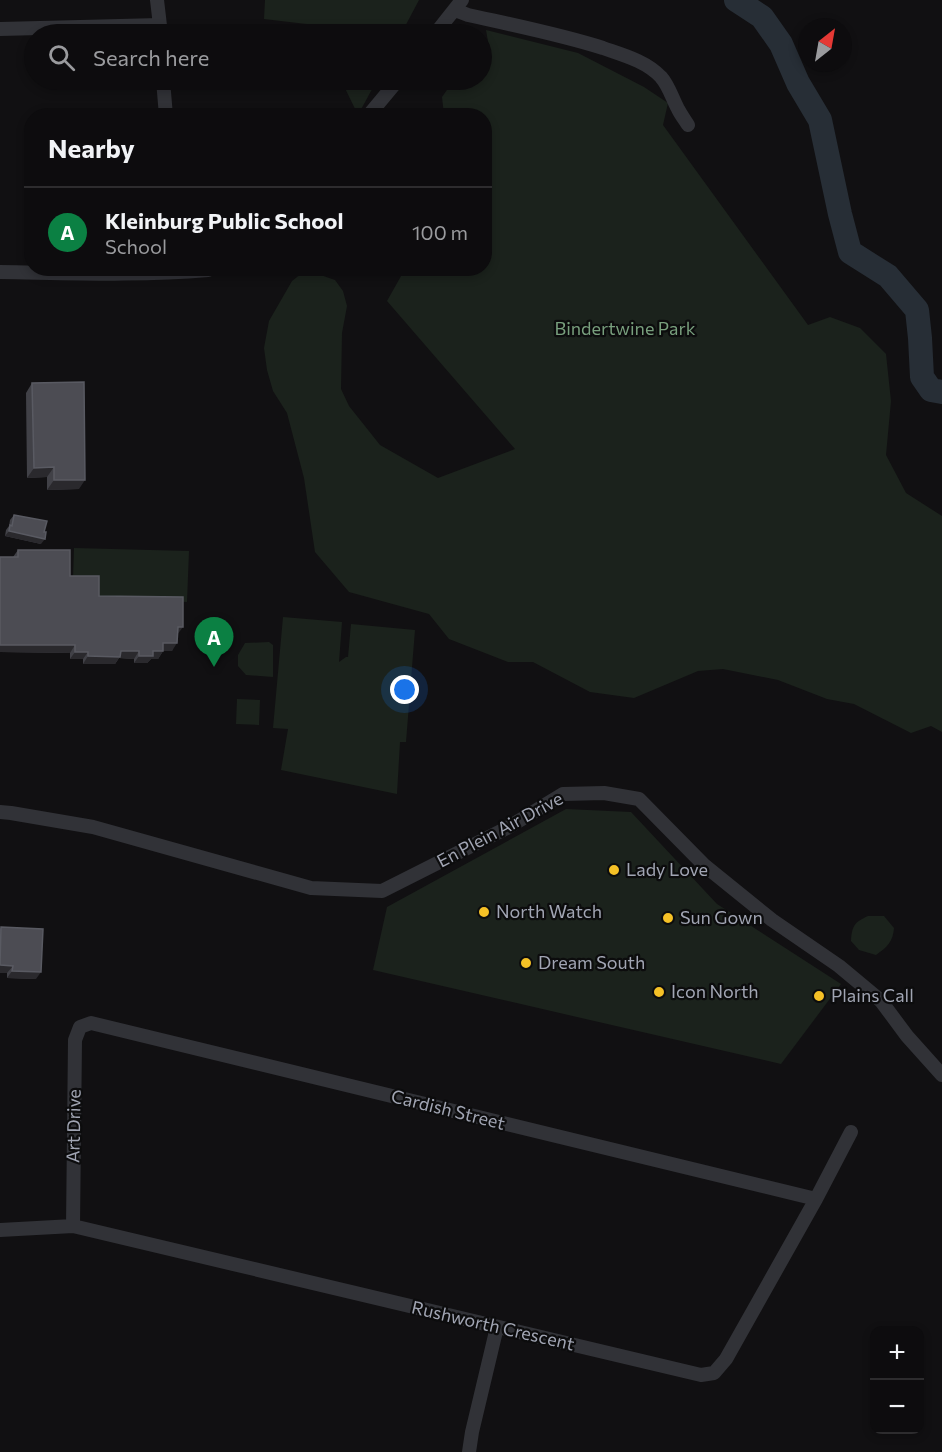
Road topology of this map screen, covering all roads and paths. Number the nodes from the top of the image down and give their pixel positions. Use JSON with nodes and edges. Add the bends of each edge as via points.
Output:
{"nodes":[{"id":1,"x":157,"y":0,"type":"edge"},
{"id":2,"x":459,"y":5,"type":"edge"},
{"id":3,"x":159,"y":24,"type":"edge"},
{"id":4,"x":443,"y":24,"type":"edge"},
{"id":5,"x":0,"y":29,"type":"edge"},
{"id":6,"x":24,"y":29,"type":"edge"},
{"id":7,"x":164,"y":90,"type":"edge"},
{"id":8,"x":390,"y":90,"type":"edge"},
{"id":9,"x":165,"y":108,"type":"edge"},
{"id":10,"x":375,"y":108,"type":"edge"},
{"id":11,"x":688,"y":124,"type":"dead end"},
{"id":12,"x":0,"y":272,"type":"edge"},
{"id":13,"x":24,"y":272,"type":"edge"},
{"id":14,"x":0,"y":812,"type":"edge"},
{"id":15,"x":80,"y":1027,"type":"joint"},
{"id":16,"x":942,"y":1076,"type":"edge"},
{"id":17,"x":851,"y":1132,"type":"dead end"},
{"id":18,"x":816,"y":1199,"type":"junction"},
{"id":19,"x":73,"y":1226,"type":"junction"},
{"id":20,"x":0,"y":1230,"type":"edge"},
{"id":21,"x":497,"y":1327,"type":"junction"},
{"id":22,"x":469,"y":1452,"type":"edge"}],
"edges":[{"from":1,"to":3,"type":"street"},
{"from":2,"to":4,"type":"street"},
{"from":2,"to":11,"type":"street","via":[[468,15],[580,41],[647,65],[660,76]]},
{"from":5,"to":6,"type":"street"},
{"from":7,"to":9,"type":"street"},
{"from":8,"to":10,"type":"street"},
{"from":12,"to":13,"type":"street"},
{"from":14,"to":16,"type":"street","name":"En Plein Air Drive","via":[[93,827],[310,888],[382,891],[507,828],[563,794],[604,793],[639,798],[704,865],[771,920],[840,966],[873,994]]},
{"from":15,"to":18,"type":"street","name":"Cardish Street","via":[[91,1023]]},
{"from":15,"to":19,"type":"street","name":"Art Drive","via":[[75,1040]]},
{"from":17,"to":18,"type":"street","name":"Rushworth Crescent"},
{"from":18,"to":21,"type":"street","name":"Rushworth Crescent","via":[[726,1359],[714,1373],[686,1372]]},
{"from":19,"to":20,"type":"street","name":"Rushworth Crescent"},
{"from":19,"to":21,"type":"street","name":"Rushworth Crescent"},
{"from":21,"to":22,"type":"street"}]}
